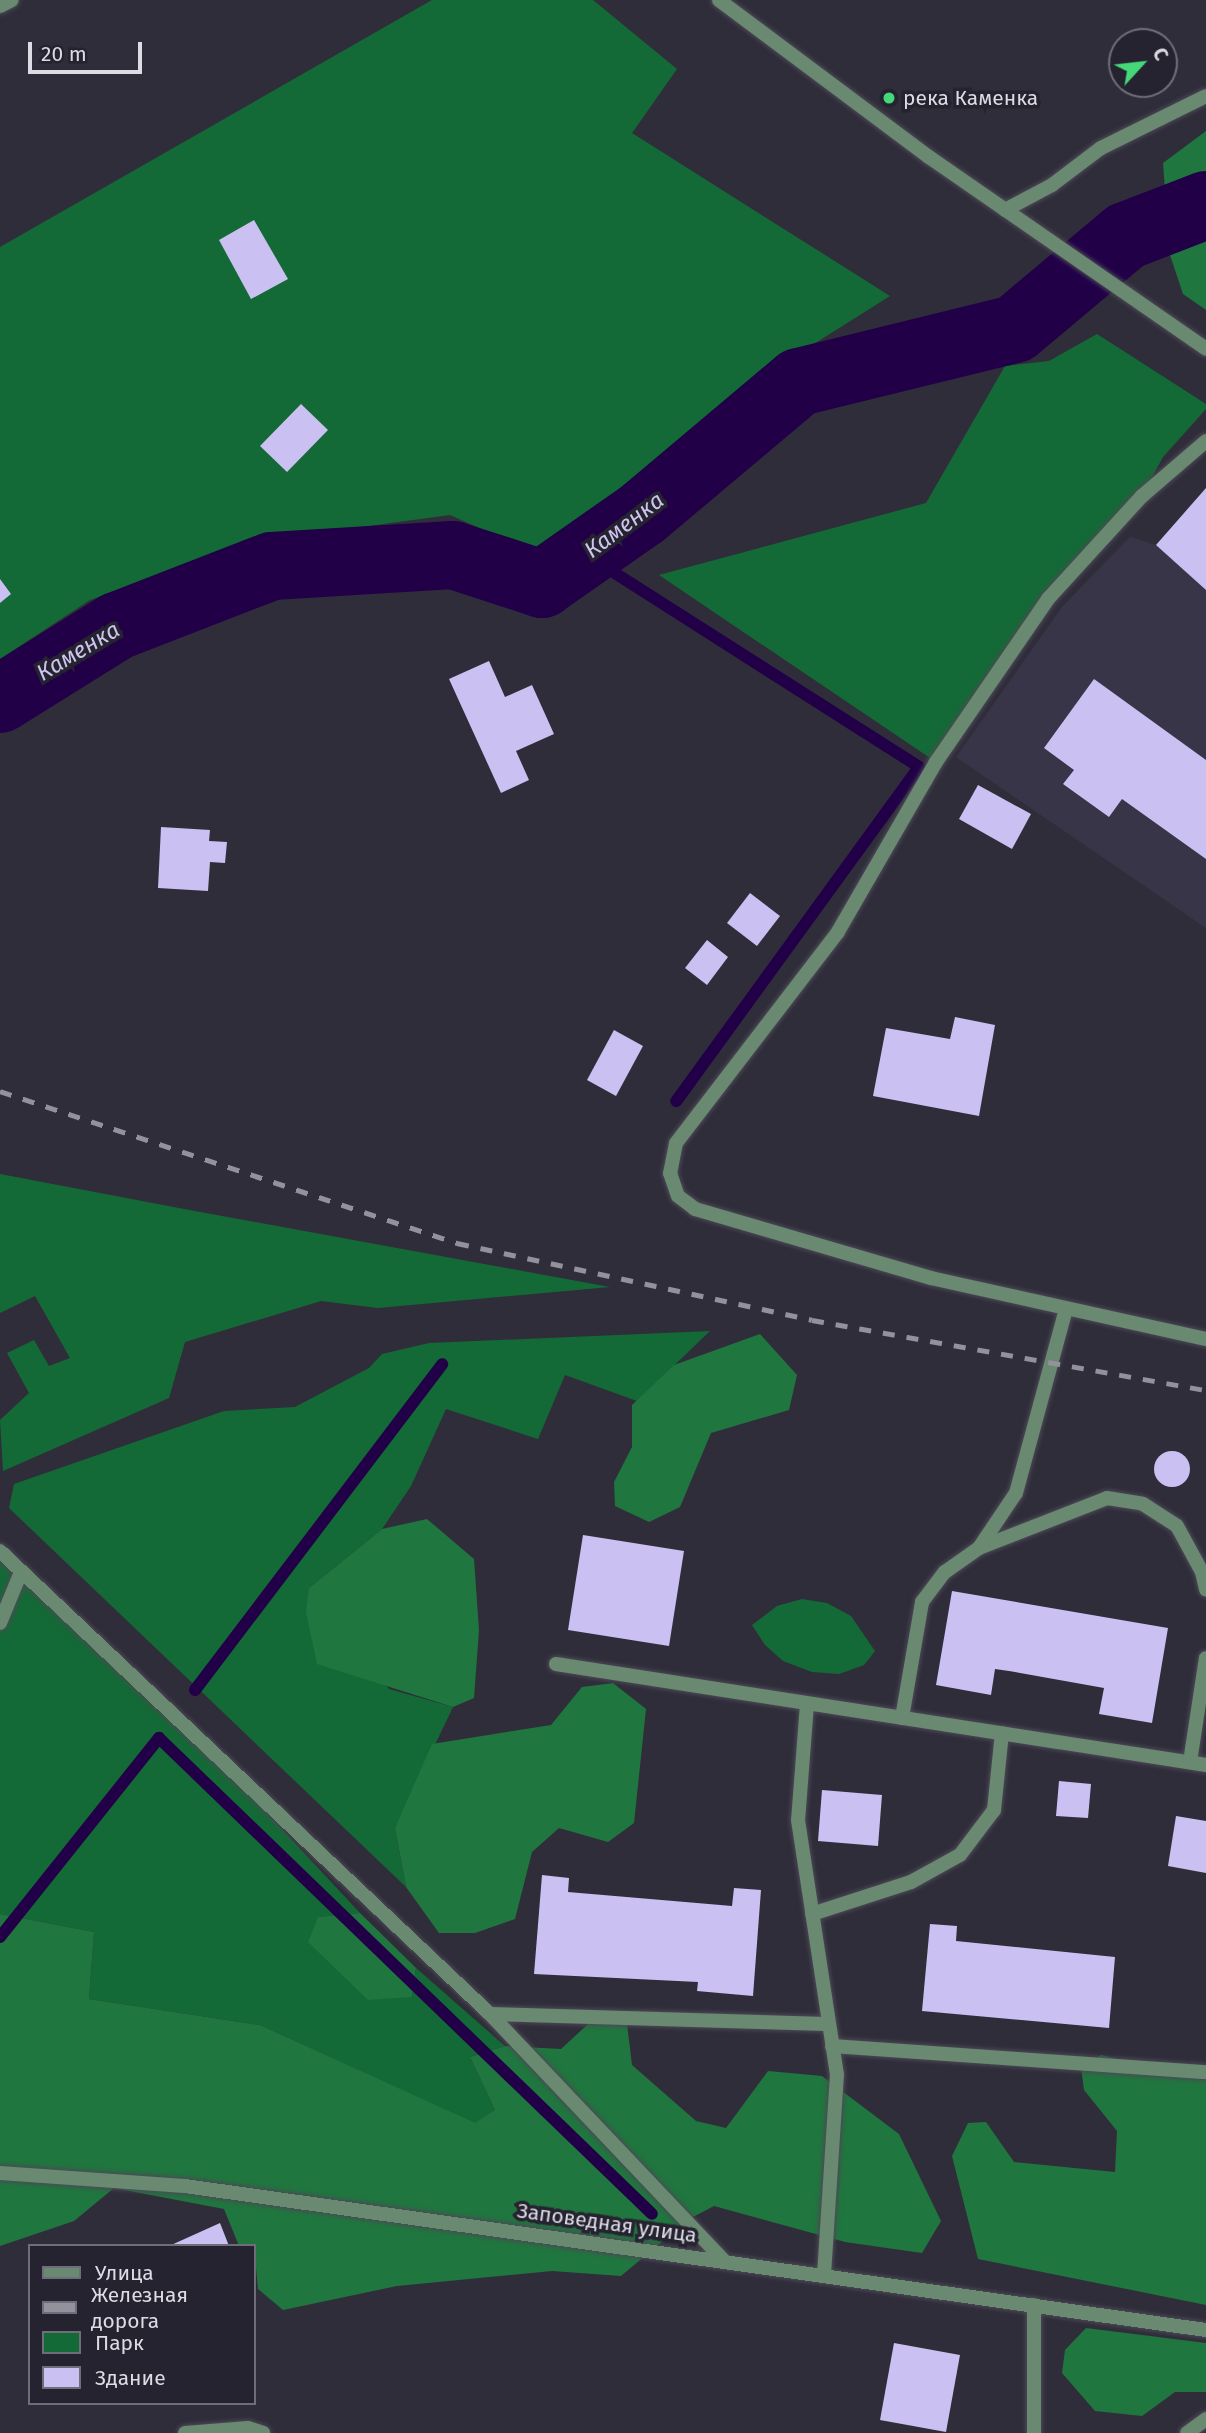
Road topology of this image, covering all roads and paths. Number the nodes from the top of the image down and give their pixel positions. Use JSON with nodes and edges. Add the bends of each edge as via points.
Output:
{"nodes":[{"id":1,"x":12,"y":0,"type":"edge"},
{"id":2,"x":719,"y":0,"type":"edge"},
{"id":3,"x":0,"y":6,"type":"edge"},
{"id":4,"x":1206,"y":96,"type":"edge"},
{"id":5,"x":1005,"y":210,"type":"junction"},
{"id":6,"x":1206,"y":349,"type":"edge"},
{"id":7,"x":1206,"y":441,"type":"edge"},
{"id":8,"x":1066,"y":1309,"type":"junction"},
{"id":9,"x":1206,"y":1339,"type":"edge"},
{"id":10,"x":979,"y":1548,"type":"junction"},
{"id":11,"x":0,"y":1551,"type":"edge"},
{"id":12,"x":21,"y":1572,"type":"junction"},
{"id":13,"x":1206,"y":1590,"type":"edge"},
{"id":14,"x":0,"y":1623,"type":"edge"},
{"id":15,"x":1206,"y":1658,"type":"edge"},
{"id":16,"x":556,"y":1664,"type":"dead end"},
{"id":17,"x":807,"y":1704,"type":"junction"},
{"id":18,"x":902,"y":1718,"type":"junction"},
{"id":19,"x":1002,"y":1733,"type":"junction"},
{"id":20,"x":1190,"y":1762,"type":"junction"},
{"id":21,"x":1206,"y":1765,"type":"edge"},
{"id":22,"x":812,"y":1914,"type":"junction"},
{"id":23,"x":490,"y":2014,"type":"junction"},
{"id":24,"x":828,"y":2024,"type":"junction"},
{"id":25,"x":832,"y":2046,"type":"junction"},
{"id":26,"x":1206,"y":2072,"type":"edge"},
{"id":27,"x":0,"y":2173,"type":"edge"},
{"id":28,"x":724,"y":2261,"type":"junction"},
{"id":29,"x":824,"y":2274,"type":"junction"},
{"id":30,"x":1034,"y":2305,"type":"junction"},
{"id":31,"x":1206,"y":2330,"type":"edge"},
{"id":32,"x":1206,"y":2419,"type":"edge"},
{"id":33,"x":185,"y":2433,"type":"edge"},
{"id":34,"x":263,"y":2433,"type":"edge"},
{"id":35,"x":1034,"y":2433,"type":"edge"},
{"id":36,"x":1187,"y":2433,"type":"edge"}],
"edges":[{"from":1,"to":3,"type":"street"},
{"from":2,"to":5,"type":"street"},
{"from":4,"to":5,"type":"street","via":[[1101,148],[1052,185]]},
{"from":5,"to":6,"type":"street"},
{"from":7,"to":8,"type":"street","via":[[1142,496],[1048,599],[936,762],[838,932],[676,1143],[670,1173],[678,1196],[695,1209],[931,1278]]},
{"from":8,"to":9,"type":"street"},
{"from":8,"to":10,"type":"street","via":[[1016,1493]]},
{"from":10,"to":13,"type":"street","via":[[1107,1498],[1143,1504],[1177,1526]]},
{"from":10,"to":18,"type":"street","via":[[944,1572],[922,1602]]},
{"from":11,"to":12,"type":"street"},
{"from":12,"to":14,"type":"street"},
{"from":12,"to":23,"type":"street"},
{"from":15,"to":20,"type":"street"},
{"from":16,"to":17,"type":"street"},
{"from":17,"to":18,"type":"street"},
{"from":17,"to":22,"type":"street","via":[[798,1821]]},
{"from":18,"to":19,"type":"street"},
{"from":19,"to":20,"type":"street"},
{"from":19,"to":22,"type":"street","via":[[994,1810],[960,1855],[911,1882]]},
{"from":20,"to":21,"type":"street"},
{"from":22,"to":24,"type":"street"},
{"from":23,"to":24,"type":"street"},
{"from":23,"to":28,"type":"street"},
{"from":24,"to":25,"type":"street"},
{"from":25,"to":26,"type":"street"},
{"from":25,"to":29,"type":"street","via":[[837,2074]]},
{"from":27,"to":28,"type":"street","name":"Заповедная улица","via":[[185,2186]]},
{"from":28,"to":29,"type":"street","name":"Заповедная улица"},
{"from":29,"to":30,"type":"street","name":"Заповедная улица"},
{"from":30,"to":31,"type":"street","name":"Заповедная улица"},
{"from":30,"to":35,"type":"street"},
{"from":32,"to":36,"type":"street"},
{"from":33,"to":34,"type":"street","via":[[248,2428]]}]}
